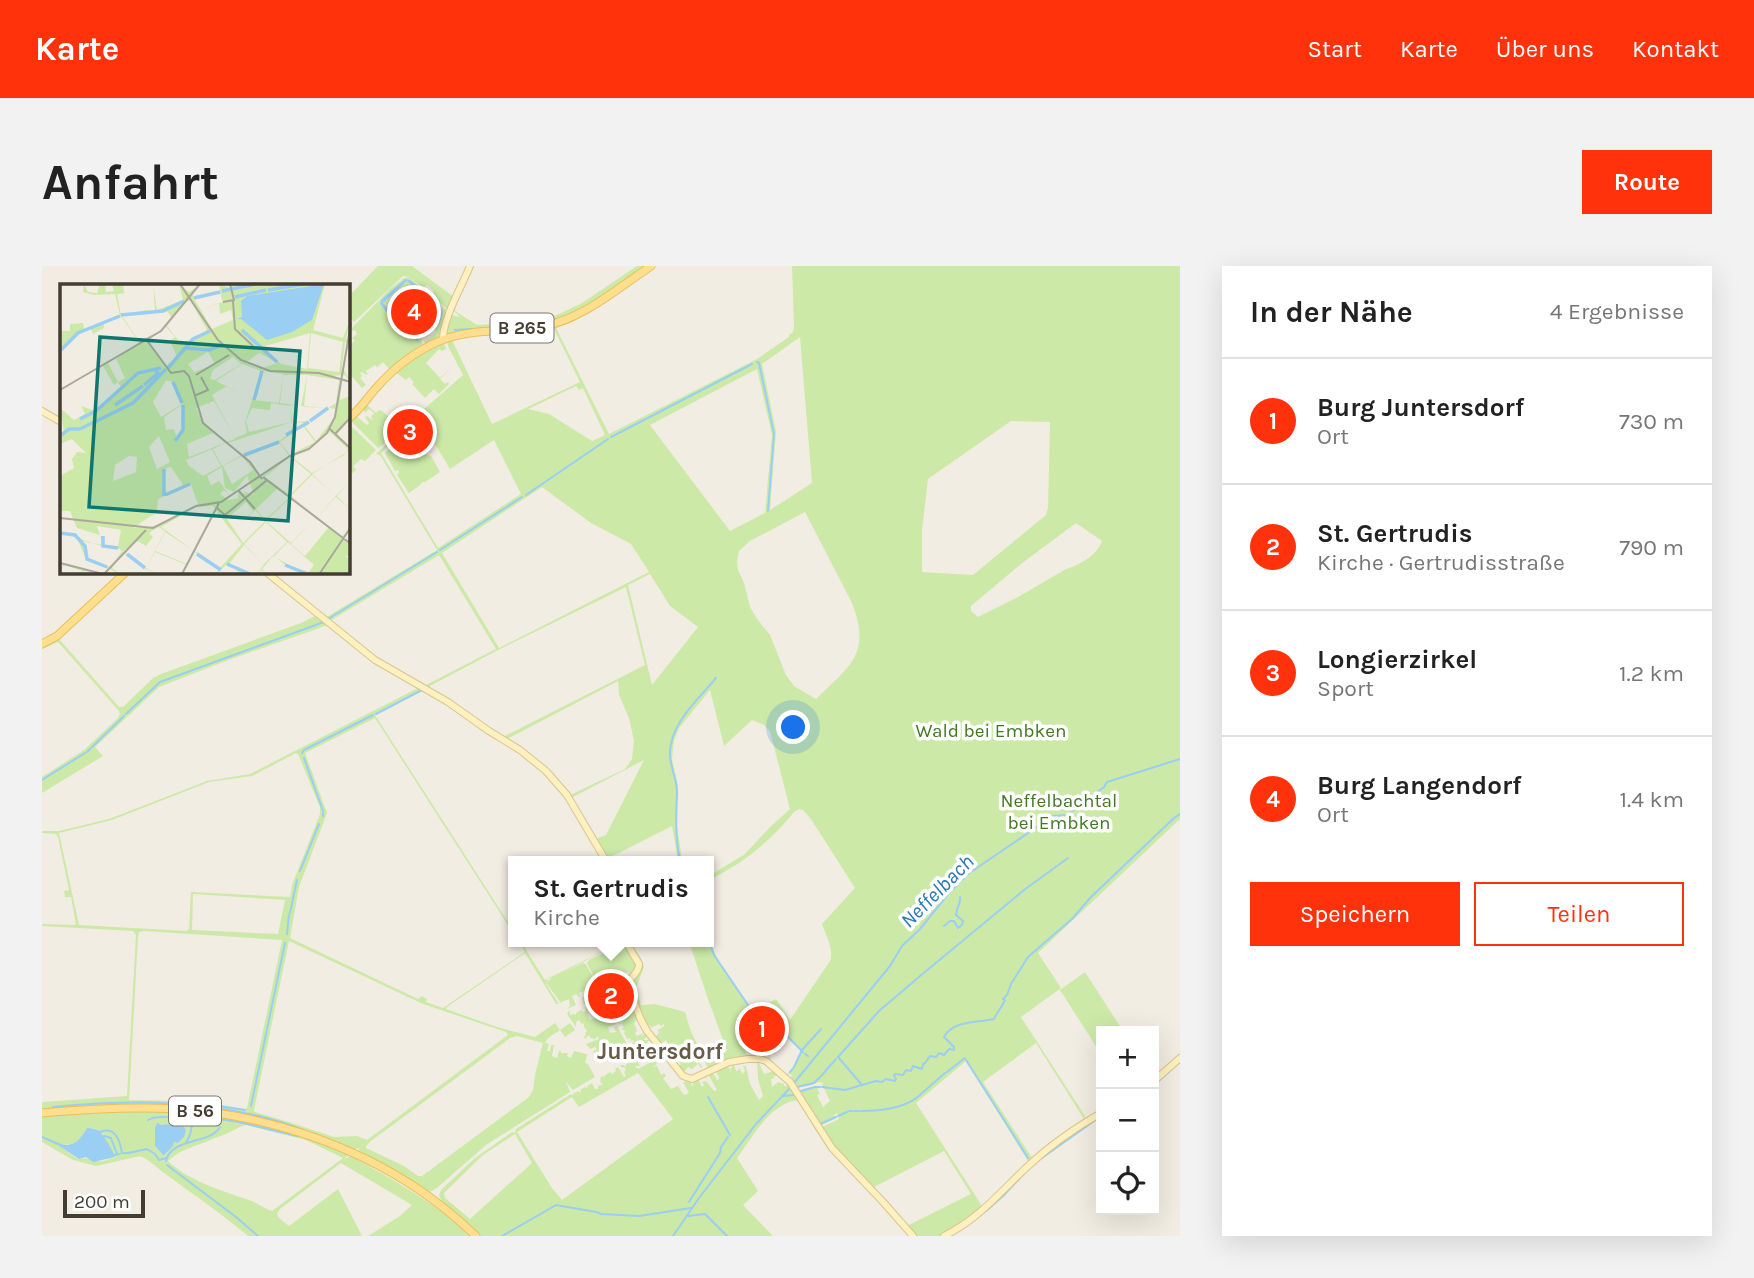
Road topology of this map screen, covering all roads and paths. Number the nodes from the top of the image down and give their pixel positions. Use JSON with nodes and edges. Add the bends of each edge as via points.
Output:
{"nodes":[{"id":1,"x":470,"y":266,"type":"edge"},
{"id":2,"x":651,"y":266,"type":"edge"},
{"id":3,"x":443,"y":339,"type":"junction"},
{"id":4,"x":42,"y":411,"type":"edge"},
{"id":5,"x":350,"y":417,"type":"edge"},
{"id":6,"x":60,"y":421,"type":"edge"},
{"id":7,"x":124,"y":574,"type":"edge"},
{"id":8,"x":268,"y":574,"type":"edge"},
{"id":9,"x":42,"y":644,"type":"edge"},
{"id":10,"x":603,"y":856,"type":"edge"},
{"id":11,"x":630,"y":947,"type":"edge"},
{"id":12,"x":1180,"y":1058,"type":"edge"},
{"id":13,"x":1159,"y":1077,"type":"edge"},
{"id":14,"x":49,"y":1112,"type":"edge"},
{"id":15,"x":1096,"y":1116,"type":"edge"},
{"id":16,"x":476,"y":1236,"type":"edge"},
{"id":17,"x":913,"y":1236,"type":"edge"},
{"id":18,"x":944,"y":1236,"type":"edge"}],
"edges":[{"from":1,"to":3,"type":"street"},
{"from":2,"to":3,"type":"main road","number":"B 265","via":[[564,320]]},
{"from":3,"to":5,"type":"main road","number":"B 265","via":[[398,368]]},
{"from":4,"to":6,"type":"street"},
{"from":7,"to":9,"type":"main road","via":[[57,636]]},
{"from":8,"to":10,"type":"street","via":[[371,657],[447,702],[546,771],[567,795]]},
{"from":11,"to":17,"type":"street","via":[[639,966],[629,989],[642,1022],[683,1076],[690,1080],[729,1062],[763,1059],[787,1078],[832,1149]]},
{"from":12,"to":13,"type":"street"},
{"from":14,"to":16,"type":"main road","number":"B 56","via":[[150,1108],[215,1113],[293,1131],[387,1170]]},
{"from":15,"to":18,"type":"street","via":[[1043,1153],[990,1204]]}]}
